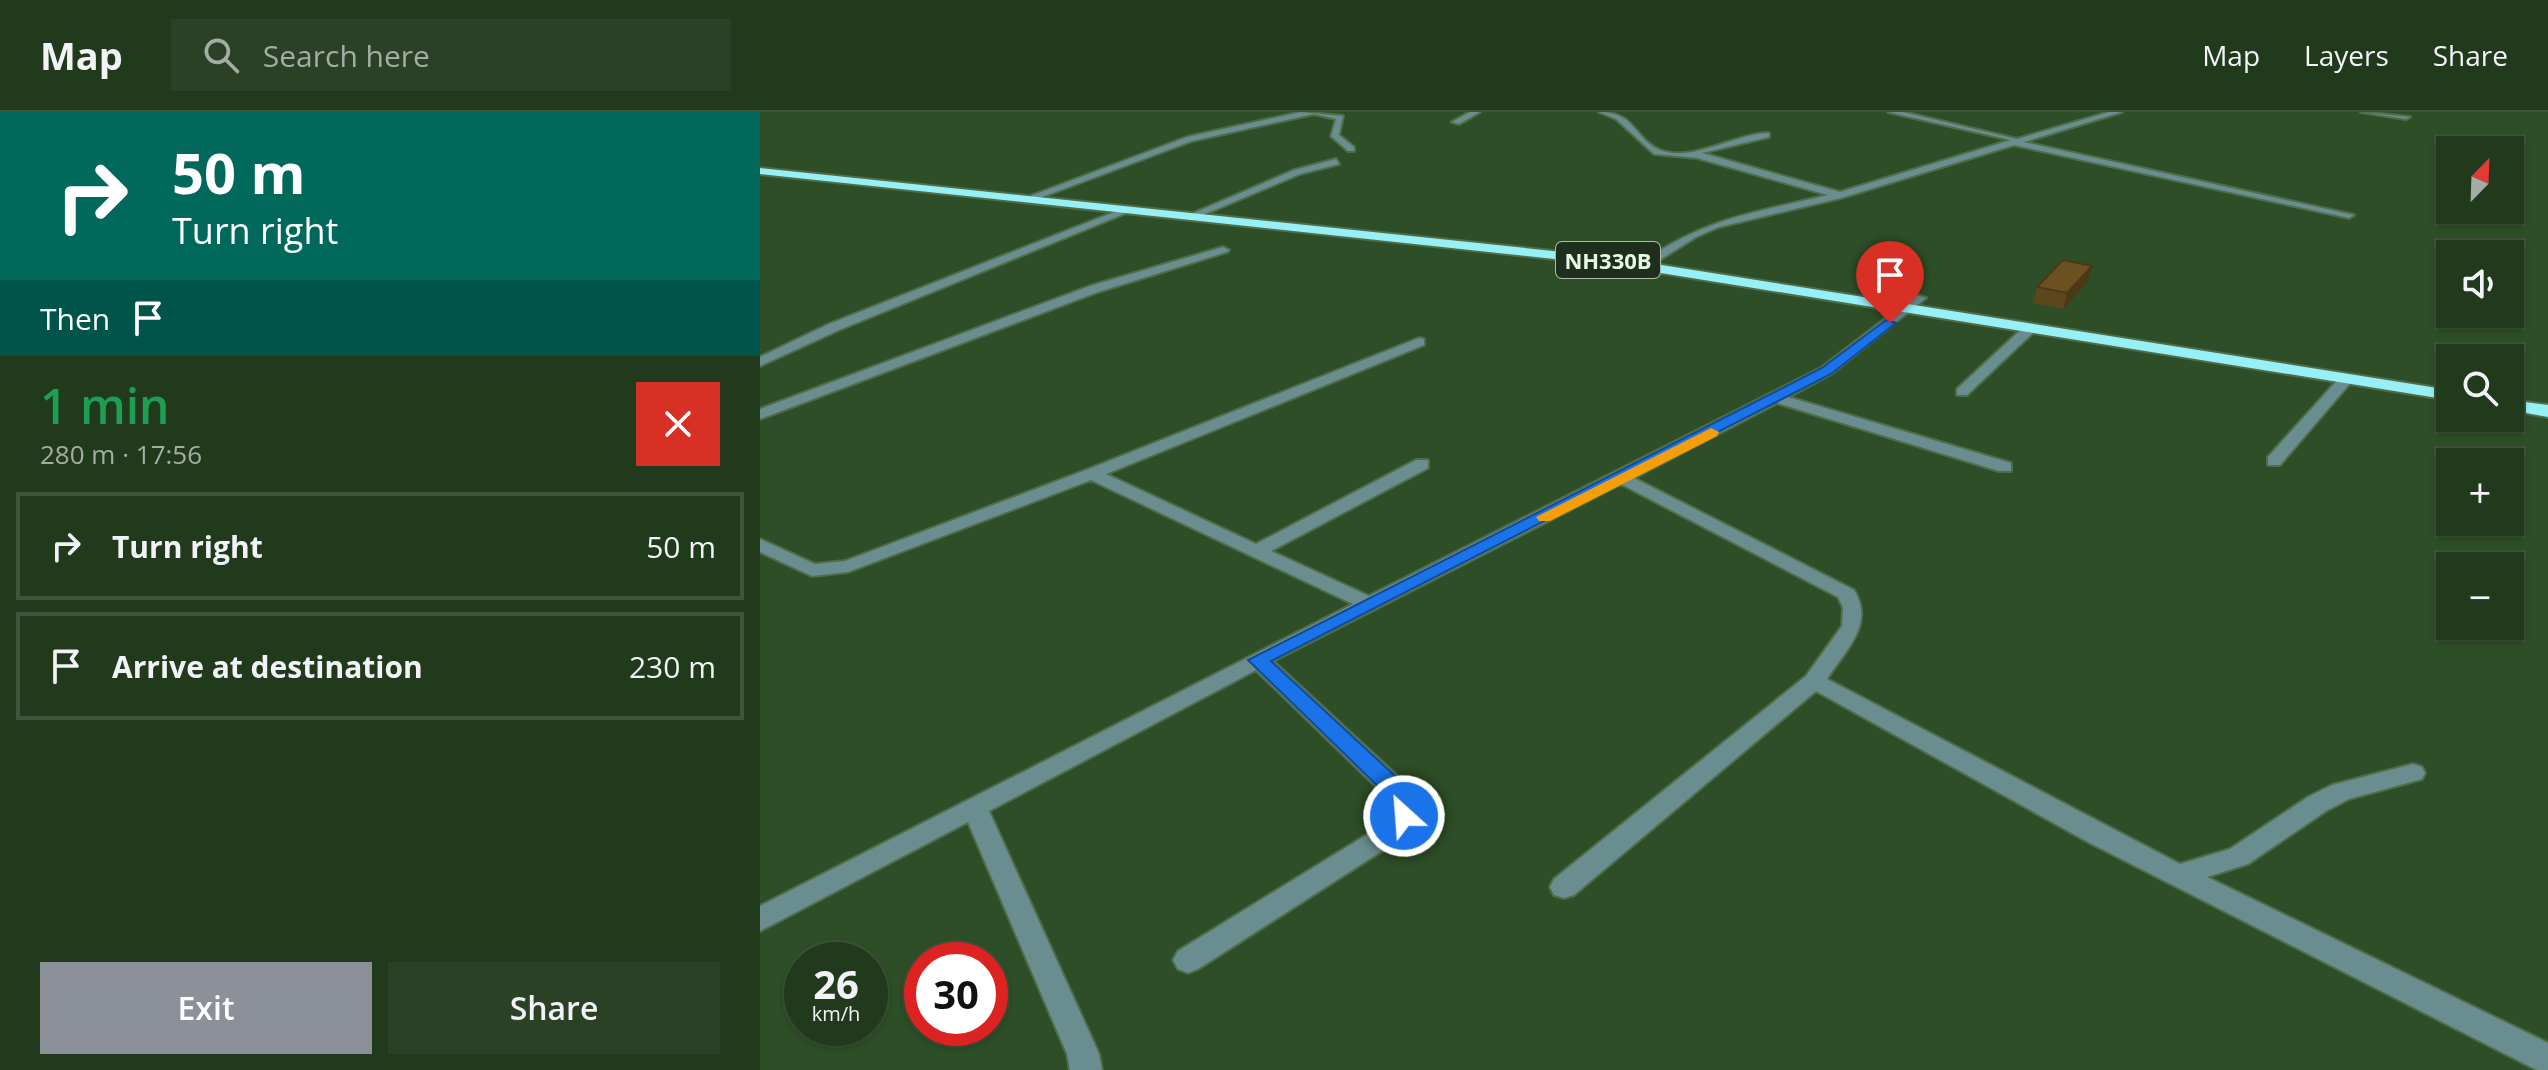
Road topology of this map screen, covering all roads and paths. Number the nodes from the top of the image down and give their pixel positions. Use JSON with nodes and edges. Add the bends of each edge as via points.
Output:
{"nodes":[{"id":1,"x":1314,"y":112,"type":"edge"},
{"id":2,"x":1476,"y":112,"type":"edge"},
{"id":3,"x":1603,"y":112,"type":"edge"},
{"id":4,"x":1892,"y":112,"type":"edge"},
{"id":5,"x":2118,"y":112,"type":"edge"},
{"id":6,"x":2365,"y":112,"type":"edge"},
{"id":7,"x":2406,"y":117,"type":"dead end"},
{"id":8,"x":1456,"y":122,"type":"dead end"},
{"id":9,"x":1766,"y":135,"type":"dead end"},
{"id":10,"x":2012,"y":140,"type":"junction"},
{"id":11,"x":1351,"y":149,"type":"dead end"},
{"id":12,"x":1688,"y":154,"type":"junction"},
{"id":13,"x":1336,"y":162,"type":"dead end"},
{"id":14,"x":760,"y":164,"type":"edge"},
{"id":15,"x":760,"y":171,"type":"edge"},
{"id":16,"x":1047,"y":192,"type":"junction"},
{"id":17,"x":1839,"y":195,"type":"junction"},
{"id":18,"x":1030,"y":198,"type":"junction"},
{"id":19,"x":1209,"y":208,"type":"junction"},
{"id":20,"x":1131,"y":209,"type":"junction"},
{"id":21,"x":1194,"y":215,"type":"junction"},
{"id":22,"x":2349,"y":215,"type":"dead end"},
{"id":23,"x":1223,"y":250,"type":"dead end"},
{"id":24,"x":1649,"y":262,"type":"junction"},
{"id":25,"x":1914,"y":303,"type":"junction"},
{"id":26,"x":2031,"y":328,"type":"junction"},
{"id":27,"x":1419,"y":342,"type":"dead end"},
{"id":28,"x":760,"y":362,"type":"edge"},
{"id":29,"x":2347,"y":378,"type":"junction"},
{"id":30,"x":2436,"y":380,"type":"edge"},
{"id":31,"x":1962,"y":392,"type":"dead end"},
{"id":32,"x":2436,"y":393,"type":"edge"},
{"id":33,"x":2524,"y":393,"type":"edge"},
{"id":34,"x":2548,"y":397,"type":"edge"},
{"id":35,"x":1775,"y":398,"type":"junction"},
{"id":36,"x":2524,"y":407,"type":"edge"},
{"id":37,"x":2548,"y":411,"type":"edge"},
{"id":38,"x":760,"y":414,"type":"edge"},
{"id":39,"x":2274,"y":461,"type":"dead end"},
{"id":40,"x":1422,"y":464,"type":"dead end"},
{"id":41,"x":2005,"y":467,"type":"dead end"},
{"id":42,"x":1092,"y":474,"type":"junction"},
{"id":43,"x":1622,"y":478,"type":"junction"},
{"id":44,"x":760,"y":545,"type":"edge"},
{"id":45,"x":1257,"y":551,"type":"junction"},
{"id":46,"x":1369,"y":604,"type":"junction"},
{"id":47,"x":1258,"y":660,"type":"junction"},
{"id":48,"x":1814,"y":681,"type":"junction"},
{"id":49,"x":2413,"y":773,"type":"dead end"},
{"id":50,"x":974,"y":806,"type":"junction"},
{"id":51,"x":2179,"y":875,"type":"junction"},
{"id":52,"x":1564,"y":887,"type":"dead end"},
{"id":53,"x":760,"y":919,"type":"edge"},
{"id":54,"x":1188,"y":960,"type":"dead end"},
{"id":55,"x":2548,"y":1059,"type":"edge"},
{"id":56,"x":1086,"y":1070,"type":"edge"}],
"edges":[{"from":1,"to":11,"type":"street","via":[[1340,118],[1335,136]]},
{"from":1,"to":16,"type":"street","via":[[1190,139]]},
{"from":2,"to":8,"type":"street"},
{"from":3,"to":12,"type":"street","via":[[1619,117],[1657,152]]},
{"from":4,"to":10,"type":"street"},
{"from":5,"to":10,"type":"street"},
{"from":6,"to":7,"type":"street"},
{"from":9,"to":12,"type":"street"},
{"from":10,"to":17,"type":"street"},
{"from":10,"to":22,"type":"street"},
{"from":12,"to":17,"type":"street"},
{"from":13,"to":19,"type":"street"},
{"from":14,"to":16,"type":"highway","number":"NH330B"},
{"from":15,"to":18,"type":"highway","number":"NH330B"},
{"from":16,"to":18,"type":"street"},
{"from":16,"to":19,"type":"highway","number":"NH330B"},
{"from":17,"to":24,"type":"street","via":[[1727,219]]},
{"from":18,"to":20,"type":"highway","number":"NH330B"},
{"from":19,"to":21,"type":"street"},
{"from":19,"to":24,"type":"highway","number":"NH330B","via":[[1499,238]]},
{"from":20,"to":21,"type":"highway","number":"NH330B"},
{"from":20,"to":28,"type":"street","via":[[834,327]]},
{"from":21,"to":24,"type":"highway","number":"NH330B"},
{"from":23,"to":38,"type":"street","via":[[1084,292]]},
{"from":24,"to":25,"type":"highway","number":"NH330B"},
{"from":25,"to":26,"type":"highway","number":"NH330B"},
{"from":25,"to":30,"type":"highway","number":"NH330B"},
{"from":25,"to":35,"type":"street","via":[[1826,371]]},
{"from":26,"to":29,"type":"highway","number":"NH330B"},
{"from":26,"to":31,"type":"street"},
{"from":27,"to":42,"type":"street"},
{"from":29,"to":32,"type":"highway","number":"NH330B"},
{"from":29,"to":39,"type":"street"},
{"from":33,"to":34,"type":"highway"},
{"from":35,"to":41,"type":"street"},
{"from":35,"to":43,"type":"street"},
{"from":36,"to":37,"type":"highway"},
{"from":40,"to":45,"type":"street"},
{"from":42,"to":44,"type":"street","via":[[848,566],[812,570]]},
{"from":42,"to":45,"type":"street"},
{"from":43,"to":46,"type":"street"},
{"from":43,"to":48,"type":"street","via":[[1847,594],[1852,626]]},
{"from":45,"to":46,"type":"street"},
{"from":46,"to":47,"type":"street"},
{"from":47,"to":50,"type":"street"},
{"from":47,"to":54,"type":"street","via":[[1399,793],[1406,804],[1404,816],[1390,833]]},
{"from":48,"to":51,"type":"street"},
{"from":48,"to":52,"type":"street"},
{"from":49,"to":51,"type":"street","via":[[2341,792],[2239,857]]},
{"from":50,"to":53,"type":"street"},
{"from":50,"to":56,"type":"street"},
{"from":51,"to":55,"type":"street"}]}
